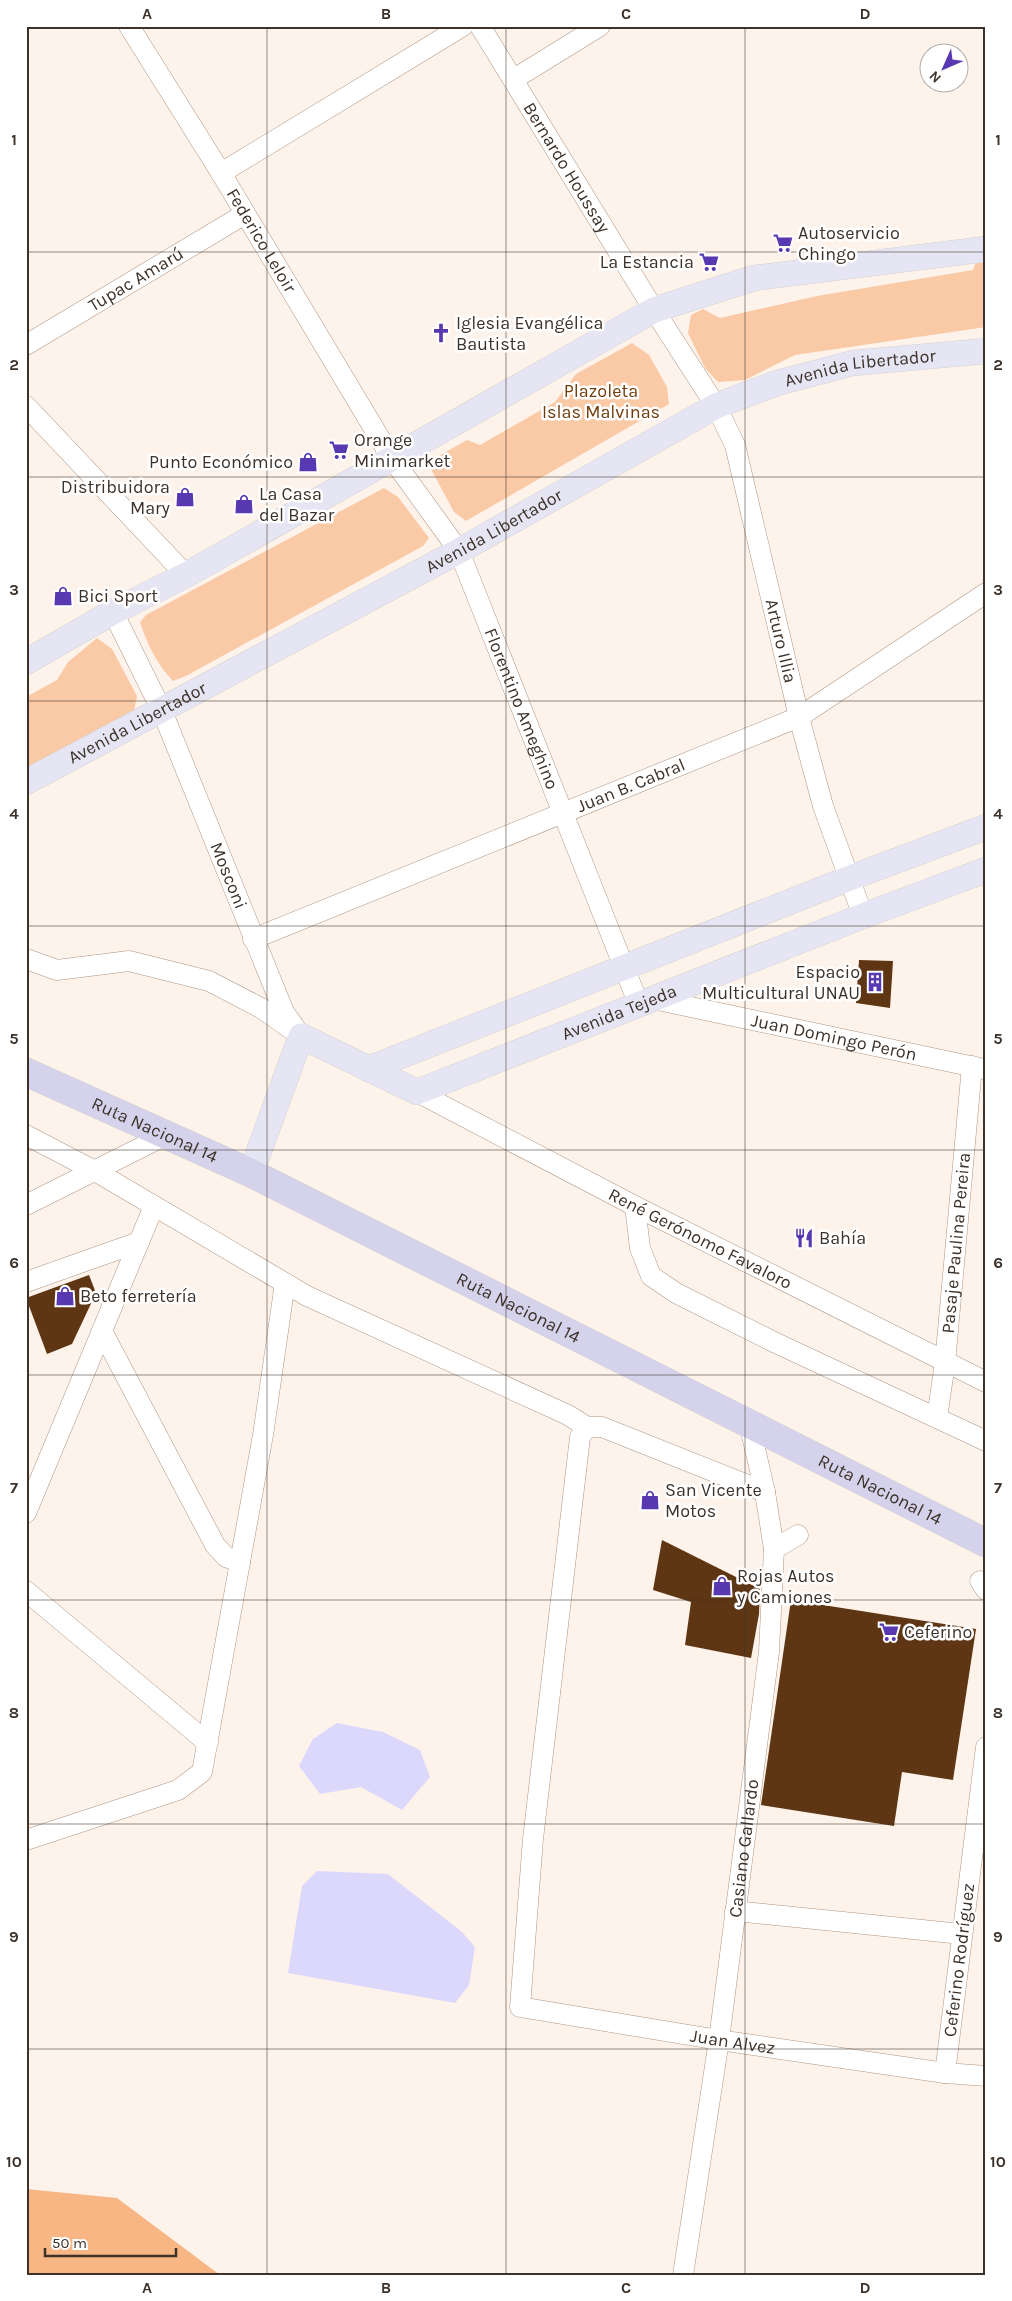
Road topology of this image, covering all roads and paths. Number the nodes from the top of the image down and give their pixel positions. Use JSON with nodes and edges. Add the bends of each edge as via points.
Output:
{"nodes":[{"id":1,"x":128,"y":26,"type":"edge"},
{"id":2,"x":463,"y":26,"type":"edge"},
{"id":3,"x":480,"y":26,"type":"edge"},
{"id":4,"x":600,"y":26,"type":"edge"},
{"id":5,"x":514,"y":80,"type":"junction"},
{"id":6,"x":221,"y":174,"type":"junction"},
{"id":7,"x":245,"y":214,"type":"junction"},
{"id":8,"x":986,"y":249,"type":"edge"},
{"id":9,"x":654,"y":310,"type":"junction"},
{"id":10,"x":26,"y":345,"type":"edge"},
{"id":11,"x":986,"y":351,"type":"edge"},
{"id":12,"x":26,"y":406,"type":"edge"},
{"id":13,"x":716,"y":406,"type":"junction"},
{"id":14,"x":391,"y":458,"type":"junction"},
{"id":15,"x":459,"y":551,"type":"junction"},
{"id":16,"x":186,"y":575,"type":"junction"},
{"id":17,"x":986,"y":593,"type":"edge"},
{"id":18,"x":113,"y":612,"type":"junction"},
{"id":19,"x":26,"y":662,"type":"edge"},
{"id":20,"x":162,"y":711,"type":"junction"},
{"id":21,"x":799,"y":717,"type":"junction"},
{"id":22,"x":26,"y":782,"type":"edge"},
{"id":23,"x":564,"y":811,"type":"junction"},
{"id":24,"x":986,"y":827,"type":"edge"},
{"id":25,"x":986,"y":870,"type":"edge"},
{"id":26,"x":850,"y":878,"type":"junction"},
{"id":27,"x":863,"y":916,"type":"junction"},
{"id":28,"x":253,"y":939,"type":"junction"},
{"id":29,"x":26,"y":959,"type":"edge"},
{"id":30,"x":624,"y":966,"type":"junction"},
{"id":31,"x":646,"y":1002,"type":"junction"},
{"id":32,"x":301,"y":1036,"type":"junction"},
{"id":33,"x":368,"y":1068,"type":"junction"},
{"id":34,"x":979,"y":1068,"type":"edge"},
{"id":35,"x":33,"y":1078,"type":"edge"},
{"id":36,"x":417,"y":1092,"type":"junction"},
{"id":37,"x":26,"y":1135,"type":"edge"},
{"id":38,"x":166,"y":1135,"type":"junction"},
{"id":39,"x":95,"y":1171,"type":"junction"},
{"id":40,"x":251,"y":1173,"type":"junction"},
{"id":41,"x":26,"y":1205,"type":"edge"},
{"id":42,"x":154,"y":1206,"type":"junction"},
{"id":43,"x":635,"y":1206,"type":"junction"},
{"id":44,"x":139,"y":1242,"type":"junction"},
{"id":45,"x":26,"y":1282,"type":"edge"},
{"id":46,"x":285,"y":1283,"type":"junction"},
{"id":47,"x":102,"y":1331,"type":"junction"},
{"id":48,"x":945,"y":1363,"type":"junction"},
{"id":49,"x":986,"y":1382,"type":"edge"},
{"id":50,"x":937,"y":1418,"type":"junction"},
{"id":51,"x":749,"y":1423,"type":"junction"},
{"id":52,"x":587,"y":1427,"type":"junction"},
{"id":53,"x":986,"y":1440,"type":"edge"},
{"id":54,"x":765,"y":1492,"type":"junction"},
{"id":55,"x":26,"y":1513,"type":"edge"},
{"id":56,"x":798,"y":1535,"type":"dead end"},
{"id":57,"x":986,"y":1543,"type":"edge"},
{"id":58,"x":774,"y":1549,"type":"junction"},
{"id":59,"x":240,"y":1562,"type":"junction"},
{"id":60,"x":26,"y":1591,"type":"edge"},
{"id":61,"x":208,"y":1742,"type":"junction"},
{"id":62,"x":986,"y":1747,"type":"edge"},
{"id":63,"x":26,"y":1840,"type":"edge"},
{"id":64,"x":735,"y":1911,"type":"junction"},
{"id":65,"x":962,"y":1934,"type":"junction"},
{"id":66,"x":720,"y":2040,"type":"junction"},
{"id":67,"x":945,"y":2073,"type":"junction"},
{"id":68,"x":986,"y":2076,"type":"edge"},
{"id":69,"x":683,"y":2275,"type":"edge"}],
"edges":[{"from":1,"to":6,"type":"street","name":"Federico Leloir"},
{"from":2,"to":6,"type":"street"},
{"from":3,"to":5,"type":"street","name":"Bernardo Houssay"},
{"from":4,"to":5,"type":"street"},
{"from":5,"to":9,"type":"street","name":"Bernardo Houssay"},
{"from":6,"to":7,"type":"street","name":"Federico Leloir"},
{"from":7,"to":10,"type":"street","name":"Tupac Amarú"},
{"from":7,"to":14,"type":"street","name":"Federico Leloir"},
{"from":8,"to":9,"type":"main road","via":[[754,278]]},
{"from":9,"to":13,"type":"street","name":"Bernardo Houssay"},
{"from":9,"to":14,"type":"main road"},
{"from":11,"to":13,"type":"main road","name":"Avenida Libertador","via":[[853,363],[777,383]]},
{"from":12,"to":16,"type":"street"},
{"from":13,"to":15,"type":"main road","name":"Avenida Libertador"},
{"from":13,"to":21,"type":"street","name":"Arturo Illia","via":[[735,445]]},
{"from":14,"to":15,"type":"street","name":"Federico Leloir"},
{"from":14,"to":16,"type":"main road"},
{"from":15,"to":20,"type":"main road","name":"Avenida Libertador"},
{"from":15,"to":23,"type":"street","name":"Florentino Ameghino"},
{"from":16,"to":18,"type":"main road"},
{"from":17,"to":21,"type":"street","name":"Juan B. Cabral"},
{"from":18,"to":19,"type":"main road"},
{"from":18,"to":20,"type":"street","name":"Mosconi"},
{"from":20,"to":22,"type":"main road","name":"Avenida Libertador"},
{"from":20,"to":28,"type":"street","name":"Mosconi"},
{"from":21,"to":23,"type":"street","name":"Juan B. Cabral"},
{"from":21,"to":26,"type":"street","name":"Arturo Illia","via":[[823,806]]},
{"from":23,"to":28,"type":"street","name":"Juan B. Cabral"},
{"from":23,"to":30,"type":"street","name":"Florentino Ameghino"},
{"from":24,"to":26,"type":"main road"},
{"from":25,"to":27,"type":"main road","name":"Avenida Tejeda"},
{"from":26,"to":27,"type":"street","name":"Arturo Illia"},
{"from":26,"to":30,"type":"main road"},
{"from":27,"to":31,"type":"main road","name":"Avenida Tejeda"},
{"from":28,"to":32,"type":"street","name":"Mosconi","via":[[284,1012]]},
{"from":29,"to":32,"type":"street","via":[[57,970],[129,961],[209,980],[261,1008]]},
{"from":30,"to":31,"type":"street","name":"Florentino Ameghino"},
{"from":30,"to":33,"type":"main road"},
{"from":31,"to":34,"type":"street","name":"Juan Domingo Perón"},
{"from":31,"to":36,"type":"main road","name":"Avenida Tejeda"},
{"from":32,"to":33,"type":"main road"},
{"from":32,"to":40,"type":"main road"},
{"from":33,"to":36,"type":"main road"},
{"from":34,"to":48,"type":"street","name":"Pasaje Paulina Pereira"},
{"from":35,"to":38,"type":"highway","name":"Ruta Nacional 14"},
{"from":36,"to":43,"type":"street","name":"René Gerónomo Favaloro"},
{"from":37,"to":39,"type":"street"},
{"from":38,"to":39,"type":"street"},
{"from":38,"to":40,"type":"highway","name":"Ruta Nacional 14"},
{"from":39,"to":41,"type":"street"},
{"from":39,"to":42,"type":"street"},
{"from":40,"to":51,"type":"highway","name":"Ruta Nacional 14"},
{"from":42,"to":44,"type":"street"},
{"from":42,"to":46,"type":"street"},
{"from":43,"to":48,"type":"street","name":"René Gerónomo Favaloro"},
{"from":43,"to":50,"type":"street","via":[[640,1248],[651,1276],[676,1293]]},
{"from":44,"to":45,"type":"street"},
{"from":44,"to":47,"type":"street"},
{"from":46,"to":52,"type":"street","via":[[568,1415]]},
{"from":46,"to":59,"type":"street"},
{"from":47,"to":55,"type":"street"},
{"from":47,"to":59,"type":"street","via":[[215,1545],[226,1557]]},
{"from":48,"to":49,"type":"street","name":"René Gerónomo Favaloro"},
{"from":48,"to":50,"type":"street","name":"Pasaje Paulina Pereira"},
{"from":50,"to":53,"type":"street"},
{"from":51,"to":54,"type":"street","name":"Casiano Gallardo"},
{"from":51,"to":57,"type":"highway","name":"Ruta Nacional 14"},
{"from":52,"to":54,"type":"street","via":[[602,1427]]},
{"from":52,"to":66,"type":"street","name":"Juan Alvez","via":[[580,1437],[546,1721],[520,2007]]},
{"from":54,"to":58,"type":"street","name":"Casiano Gallardo"},
{"from":56,"to":58,"type":"street"},
{"from":58,"to":64,"type":"street","name":"Casiano Gallardo","via":[[769,1652]]},
{"from":59,"to":61,"type":"street"},
{"from":60,"to":61,"type":"street"},
{"from":61,"to":63,"type":"street","via":[[202,1772],[178,1790]]},
{"from":62,"to":65,"type":"street","name":"Ceferino Rodríguez"},
{"from":64,"to":65,"type":"street"},
{"from":64,"to":66,"type":"street","name":"Casiano Gallardo"},
{"from":65,"to":67,"type":"street","name":"Ceferino Rodríguez"},
{"from":66,"to":67,"type":"street","name":"Juan Alvez"},
{"from":66,"to":69,"type":"street","name":"Casiano Gallardo"},
{"from":67,"to":68,"type":"street"}]}
